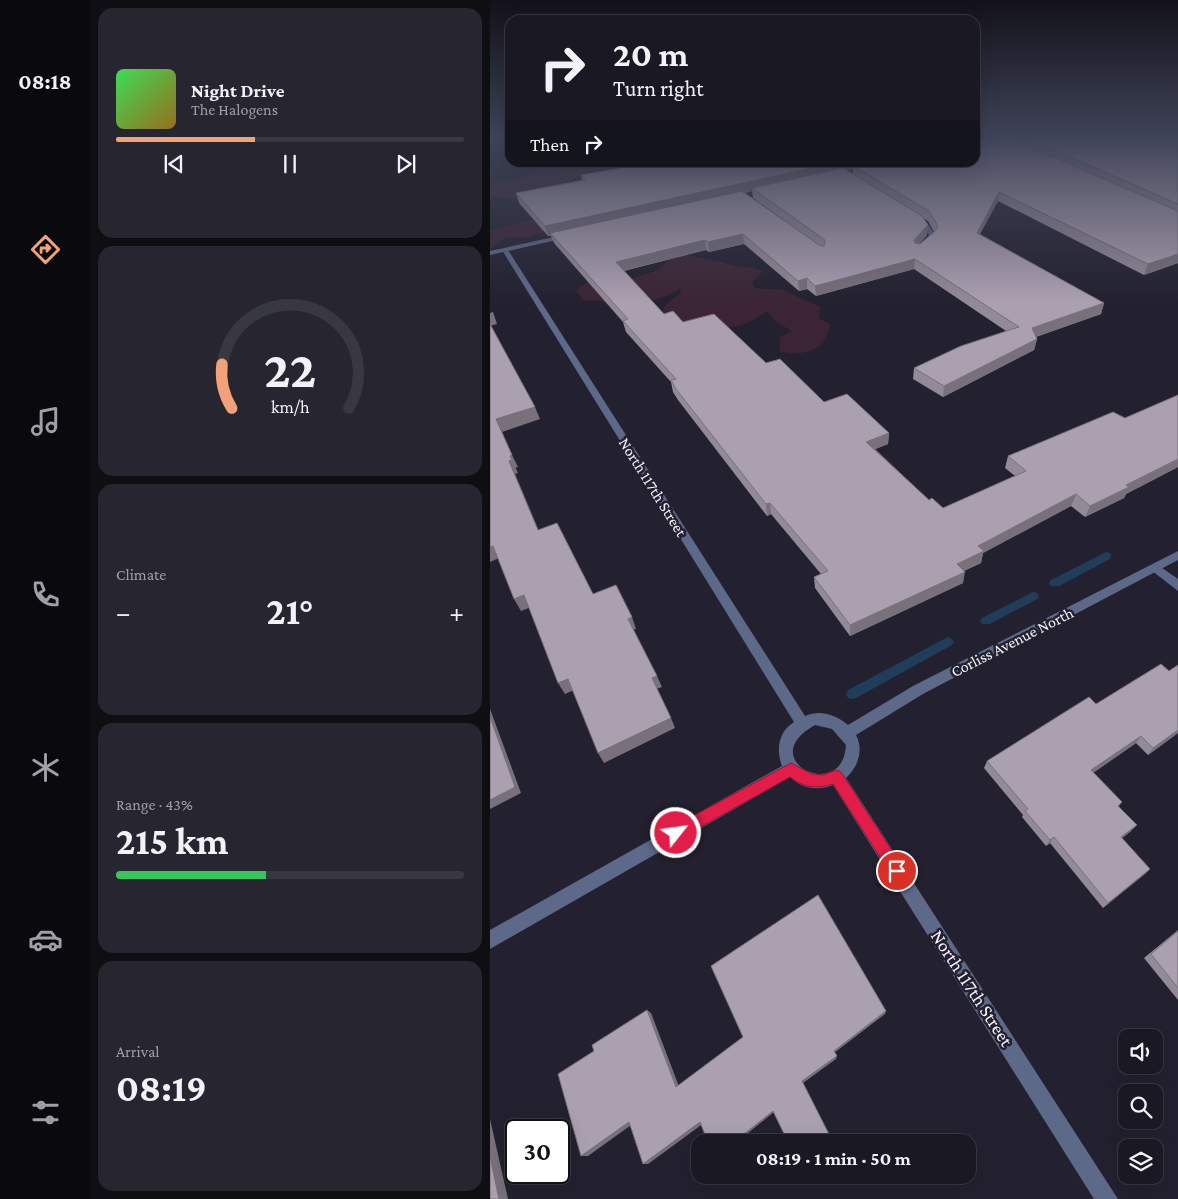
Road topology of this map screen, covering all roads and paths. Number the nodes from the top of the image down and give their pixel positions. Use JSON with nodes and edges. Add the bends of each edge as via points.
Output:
{"nodes":[{"id":1,"x":909,"y":213,"type":"edge"},
{"id":2,"x":573,"y":235,"type":"edge"},
{"id":3,"x":505,"y":250,"type":"junction"},
{"id":4,"x":917,"y":251,"type":"edge"},
{"id":5,"x":490,"y":253,"type":"edge"},
{"id":6,"x":1178,"y":555,"type":"edge"},
{"id":7,"x":1155,"y":567,"type":"junction"},
{"id":8,"x":1178,"y":586,"type":"edge"},
{"id":9,"x":802,"y":723,"type":"junction"},
{"id":10,"x":847,"y":732,"type":"junction"},
{"id":11,"x":791,"y":769,"type":"junction"},
{"id":12,"x":836,"y":776,"type":"junction"},
{"id":13,"x":490,"y":940,"type":"edge"},
{"id":14,"x":1107,"y":1199,"type":"edge"}],
"edges":[{"from":1,"to":4,"type":"street","via":[[924,223],[932,234],[931,239]]},
{"from":2,"to":3,"type":"street"},
{"from":3,"to":5,"type":"street"},
{"from":3,"to":9,"type":"street","name":"North 117th Street"},
{"from":6,"to":7,"type":"street","name":"Corliss Avenue North"},
{"from":7,"to":8,"type":"street"},
{"from":7,"to":10,"type":"street","name":"Corliss Avenue North","via":[[918,690]]},
{"from":9,"to":10,"type":"street","via":[[824,719]]},
{"from":9,"to":11,"type":"street","via":[[787,739],[784,749]]},
{"from":10,"to":12,"type":"street","via":[[853,744],[853,754],[849,764]]},
{"from":11,"to":12,"type":"street","via":[[812,781]]},
{"from":11,"to":13,"type":"street"},
{"from":12,"to":14,"type":"street","name":"North 117th Street"}]}
